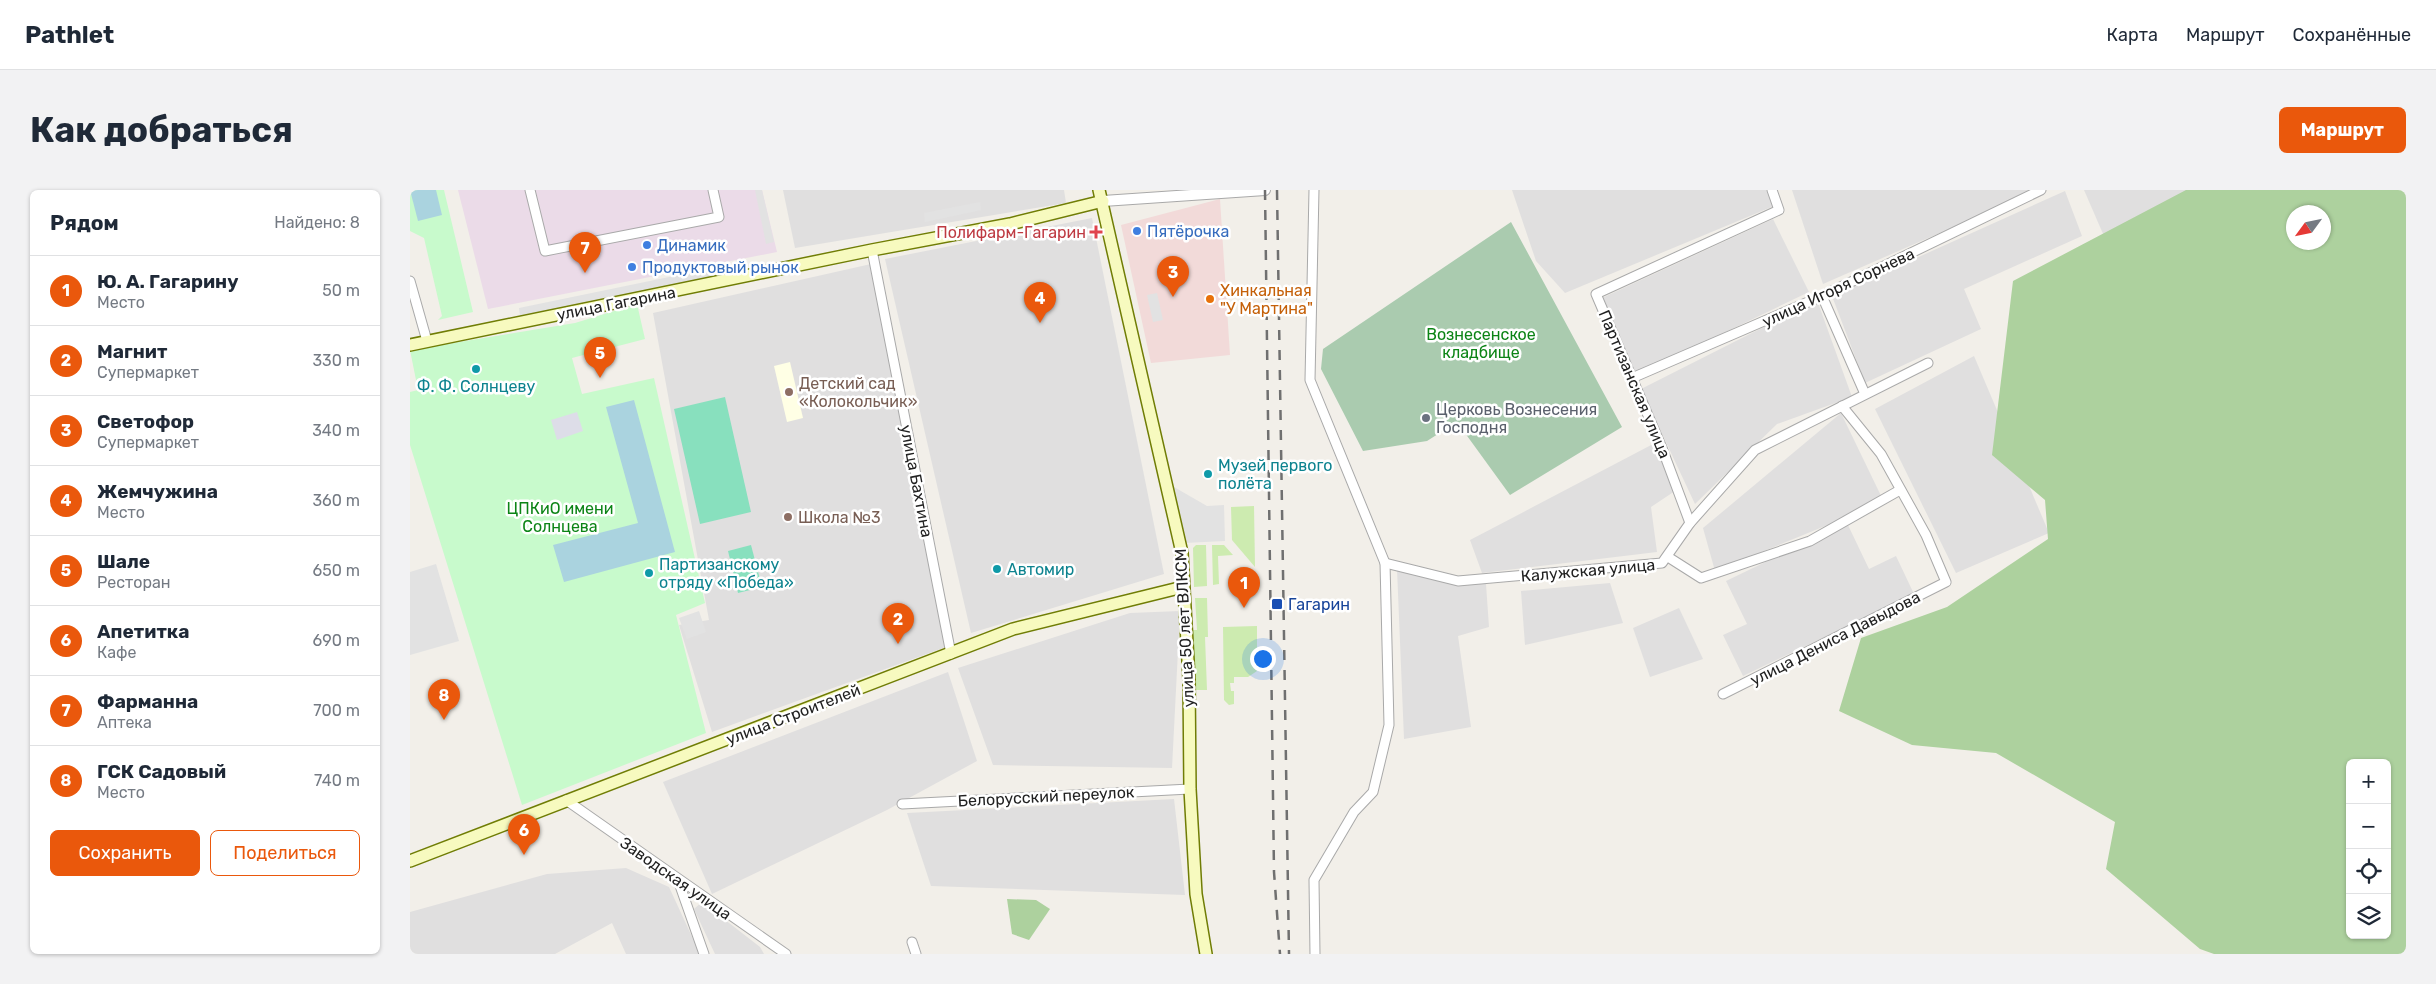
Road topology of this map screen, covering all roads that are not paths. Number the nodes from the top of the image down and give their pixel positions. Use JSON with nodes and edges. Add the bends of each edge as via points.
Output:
{"nodes":[{"id":1,"x":530,"y":190,"type":"edge"},
{"id":2,"x":712,"y":190,"type":"edge"},
{"id":3,"x":1265,"y":190,"type":"edge"},
{"id":4,"x":1314,"y":190,"type":"edge"},
{"id":5,"x":1772,"y":190,"type":"edge"},
{"id":6,"x":2041,"y":190,"type":"edge"},
{"id":7,"x":1101,"y":195,"type":"edge"},
{"id":8,"x":872,"y":250,"type":"junction"},
{"id":9,"x":410,"y":281,"type":"edge"},
{"id":10,"x":1822,"y":296,"type":"junction"},
{"id":11,"x":426,"y":341,"type":"junction"},
{"id":12,"x":410,"y":344,"type":"edge"},
{"id":13,"x":1928,"y":363,"type":"dead end"},
{"id":14,"x":1632,"y":378,"type":"junction"},
{"id":15,"x":1864,"y":394,"type":"junction"},
{"id":16,"x":1842,"y":406,"type":"junction"},
{"id":17,"x":1900,"y":490,"type":"junction"},
{"id":18,"x":1690,"y":523,"type":"junction"},
{"id":19,"x":1668,"y":557,"type":"junction"},
{"id":20,"x":1385,"y":563,"type":"junction"},
{"id":21,"x":1183,"y":587,"type":"junction"},
{"id":22,"x":951,"y":654,"type":"junction"},
{"id":23,"x":1723,"y":694,"type":"dead end"},
{"id":24,"x":1190,"y":789,"type":"junction"},
{"id":25,"x":566,"y":800,"type":"junction"},
{"id":26,"x":902,"y":804,"type":"dead end"},
{"id":27,"x":410,"y":861,"type":"edge"},
{"id":28,"x":677,"y":879,"type":"junction"},
{"id":29,"x":912,"y":942,"type":"dead end"},
{"id":30,"x":704,"y":954,"type":"edge"},
{"id":31,"x":786,"y":954,"type":"edge"},
{"id":32,"x":916,"y":954,"type":"edge"},
{"id":33,"x":1206,"y":954,"type":"edge"},
{"id":34,"x":1314,"y":954,"type":"edge"}],
"edges":[{"from":1,"to":2,"type":"street","via":[[544,251],[719,217]]},
{"from":3,"to":7,"type":"street","name":"улица Гагарина"},
{"from":4,"to":20,"type":"street","via":[[1310,380]]},
{"from":5,"to":14,"type":"street","name":"Партизанская улица","via":[[1780,210],[1596,294]]},
{"from":6,"to":10,"type":"street","name":"улица Игоря Сорнева"},
{"from":7,"to":8,"type":"main road","name":"улица Гагарина","via":[[1010,224]]},
{"from":7,"to":21,"type":"main road","name":"улица 50 лет ВЛКСМ","via":[[1182,553]]},
{"from":8,"to":11,"type":"main road","name":"улица Гагарина"},
{"from":8,"to":22,"type":"street","name":"улица Бахтина"},
{"from":9,"to":11,"type":"street"},
{"from":10,"to":14,"type":"street","name":"улица Игоря Сорнева"},
{"from":10,"to":15,"type":"street"},
{"from":11,"to":12,"type":"main road","name":"улица Гагарина"},
{"from":13,"to":15,"type":"street","name":"Калужская улица"},
{"from":14,"to":18,"type":"street","name":"Партизанская улица"},
{"from":15,"to":16,"type":"street","name":"Калужская улица"},
{"from":16,"to":17,"type":"street","via":[[1881,454]]},
{"from":16,"to":18,"type":"street","name":"Калужская улица","via":[[1755,450]]},
{"from":17,"to":19,"type":"street","via":[[1810,541],[1700,578]]},
{"from":17,"to":23,"type":"street","name":"улица Дениса Давыдова","via":[[1926,535],[1946,582]]},
{"from":18,"to":19,"type":"street","name":"Калужская улица"},
{"from":19,"to":20,"type":"street","name":"Калужская улица","via":[[1662,563],[1458,581]]},
{"from":20,"to":34,"type":"street","via":[[1389,724],[1373,792],[1354,812],[1314,880]]},
{"from":21,"to":22,"type":"main road","name":"улица Строителей","via":[[1013,629]]},
{"from":21,"to":24,"type":"main road","name":"улица 50 лет ВЛКСМ","via":[[1189,679]]},
{"from":22,"to":25,"type":"main road","name":"улица Строителей"},
{"from":24,"to":26,"type":"street","name":"Белорусский переулок"},
{"from":24,"to":33,"type":"main road","name":"улица 50 лет ВЛКСМ","via":[[1196,894]]},
{"from":25,"to":27,"type":"main road","name":"улица Строителей"},
{"from":25,"to":28,"type":"street","name":"Заводская улица"},
{"from":28,"to":30,"type":"street"},
{"from":28,"to":31,"type":"street","name":"Заводская улица"},
{"from":29,"to":32,"type":"street"}]}
